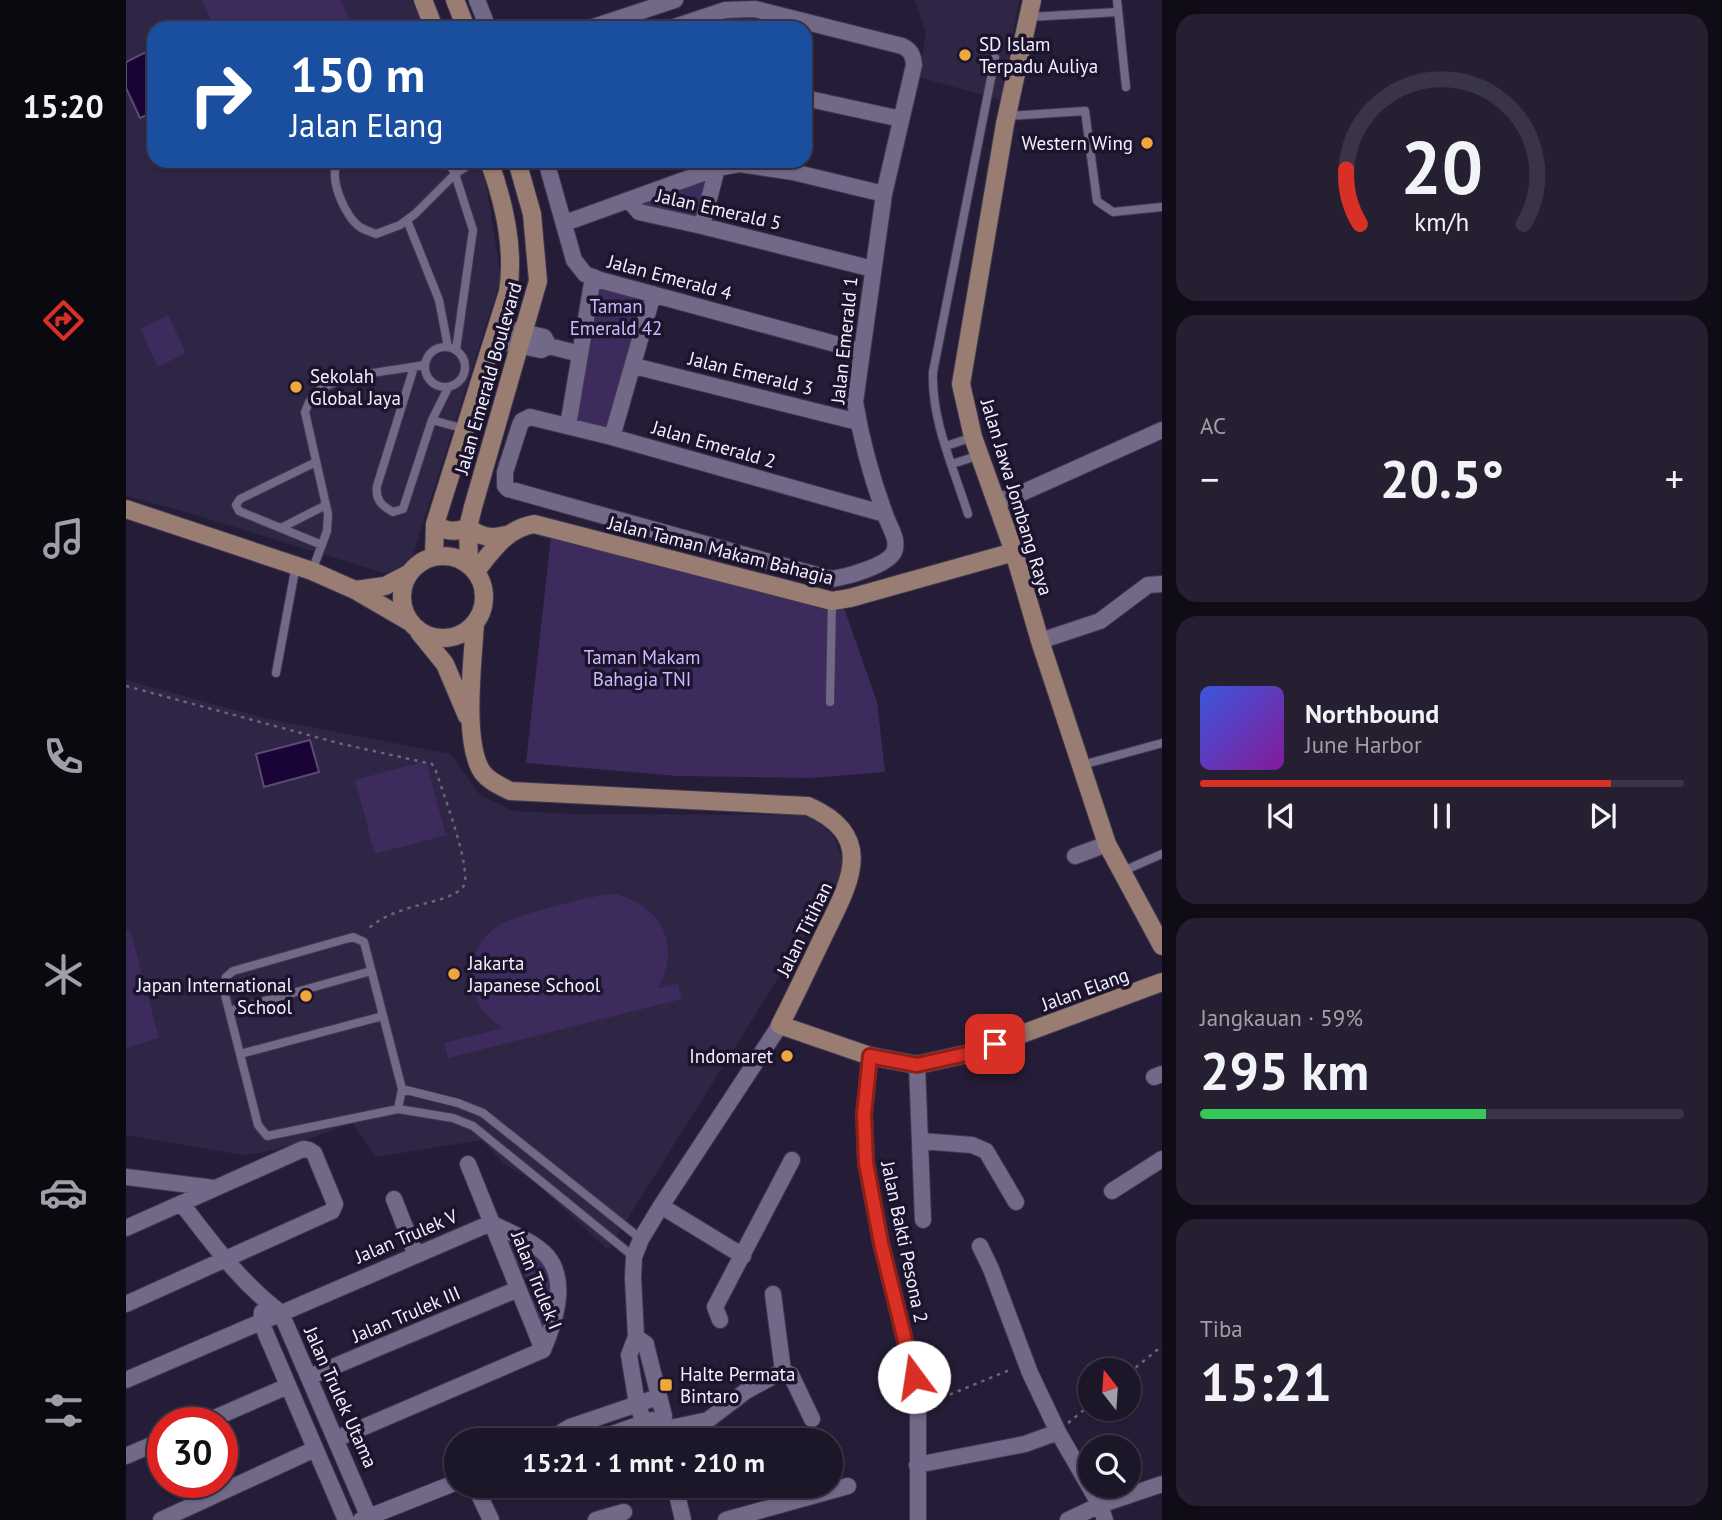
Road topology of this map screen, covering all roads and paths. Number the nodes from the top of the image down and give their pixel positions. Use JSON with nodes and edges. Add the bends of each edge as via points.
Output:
{"nodes":[{"id":1,"x":423,"y":0,"type":"edge"},
{"id":2,"x":455,"y":0,"type":"edge"},
{"id":3,"x":477,"y":0,"type":"edge"},
{"id":4,"x":675,"y":0,"type":"edge"},
{"id":5,"x":1116,"y":0,"type":"edge"},
{"id":6,"x":1030,"y":8,"type":"edge"},
{"id":7,"x":1118,"y":12,"type":"junction"},
{"id":8,"x":431,"y":21,"type":"edge"},
{"id":9,"x":463,"y":21,"type":"edge"},
{"id":10,"x":485,"y":21,"type":"edge"},
{"id":11,"x":611,"y":21,"type":"edge"},
{"id":12,"x":692,"y":21,"type":"edge"},
{"id":13,"x":803,"y":21,"type":"edge"},
{"id":14,"x":812,"y":23,"type":"edge"},
{"id":15,"x":995,"y":58,"type":"dead end"},
{"id":16,"x":1126,"y":87,"type":"dead end"},
{"id":17,"x":812,"y":99,"type":"edge"},
{"id":18,"x":901,"y":118,"type":"junction"},
{"id":19,"x":982,"y":124,"type":"junction"},
{"id":20,"x":1005,"y":124,"type":"junction"},
{"id":21,"x":335,"y":168,"type":"edge"},
{"id":22,"x":452,"y":168,"type":"edge"},
{"id":23,"x":464,"y":168,"type":"edge"},
{"id":24,"x":491,"y":168,"type":"edge"},
{"id":25,"x":519,"y":168,"type":"edge"},
{"id":26,"x":548,"y":168,"type":"edge"},
{"id":27,"x":717,"y":168,"type":"joint"},
{"id":28,"x":766,"y":168,"type":"edge"},
{"id":29,"x":455,"y":174,"type":"junction"},
{"id":30,"x":884,"y":194,"type":"junction"},
{"id":31,"x":633,"y":200,"type":"junction"},
{"id":32,"x":1162,"y":208,"type":"edge"},
{"id":33,"x":407,"y":220,"type":"junction"},
{"id":34,"x":565,"y":223,"type":"junction"},
{"id":35,"x":702,"y":226,"type":"junction"},
{"id":36,"x":873,"y":269,"type":"junction"},
{"id":37,"x":593,"y":277,"type":"junction"},
{"id":38,"x":653,"y":294,"type":"junction"},
{"id":39,"x":495,"y":333,"type":"junction"},
{"id":40,"x":522,"y":339,"type":"junction"},
{"id":41,"x":452,"y":348,"type":"junction"},
{"id":42,"x":861,"y":351,"type":"junction"},
{"id":43,"x":580,"y":354,"type":"junction"},
{"id":44,"x":425,"y":365,"type":"junction"},
{"id":45,"x":634,"y":366,"type":"junction"},
{"id":46,"x":414,"y":367,"type":"junction"},
{"id":47,"x":448,"y":388,"type":"junction"},
{"id":48,"x":530,"y":417,"type":"joint"},
{"id":49,"x":432,"y":420,"type":"junction"},
{"id":50,"x":858,"y":422,"type":"junction"},
{"id":51,"x":568,"y":426,"type":"junction"},
{"id":52,"x":465,"y":429,"type":"junction"},
{"id":53,"x":1162,"y":430,"type":"edge"},
{"id":54,"x":612,"y":437,"type":"junction"},
{"id":55,"x":973,"y":437,"type":"junction"},
{"id":56,"x":946,"y":446,"type":"junction"},
{"id":57,"x":980,"y":455,"type":"junction"},
{"id":58,"x":316,"y":462,"type":"junction"},
{"id":59,"x":952,"y":464,"type":"junction"},
{"id":60,"x":996,"y":501,"type":"junction"},
{"id":61,"x":326,"y":505,"type":"junction"},
{"id":62,"x":126,"y":509,"type":"edge"},
{"id":63,"x":885,"y":514,"type":"junction"},
{"id":64,"x":968,"y":514,"type":"dead end"},
{"id":65,"x":435,"y":524,"type":"junction"},
{"id":66,"x":468,"y":527,"type":"junction"},
{"id":67,"x":281,"y":528,"type":"junction"},
{"id":68,"x":506,"y":535,"type":"junction"},
{"id":69,"x":322,"y":545,"type":"junction"},
{"id":70,"x":1014,"y":552,"type":"junction"},
{"id":71,"x":433,"y":556,"type":"junction"},
{"id":72,"x":304,"y":568,"type":"junction"},
{"id":73,"x":472,"y":568,"type":"junction"},
{"id":74,"x":408,"y":573,"type":"junction"},
{"id":75,"x":1162,"y":584,"type":"edge"},
{"id":76,"x":355,"y":590,"type":"junction"},
{"id":77,"x":832,"y":601,"type":"junction"},
{"id":78,"x":475,"y":623,"type":"junction"},
{"id":79,"x":413,"y":626,"type":"junction"},
{"id":80,"x":1040,"y":641,"type":"junction"},
{"id":81,"x":276,"y":673,"type":"dead end"},
{"id":82,"x":126,"y":686,"type":"edge"},
{"id":83,"x":830,"y":702,"type":"dead end"},
{"id":84,"x":471,"y":729,"type":"junction"},
{"id":85,"x":1162,"y":743,"type":"edge"},
{"id":86,"x":1082,"y":765,"type":"junction"},
{"id":87,"x":1107,"y":844,"type":"junction"},
{"id":88,"x":1162,"y":854,"type":"edge"},
{"id":89,"x":1074,"y":856,"type":"dead end"},
{"id":90,"x":1121,"y":872,"type":"junction"},
{"id":91,"x":358,"y":938,"type":"junction"},
{"id":92,"x":1162,"y":946,"type":"edge"},
{"id":93,"x":371,"y":971,"type":"junction"},
{"id":94,"x":1162,"y":982,"type":"edge"},
{"id":95,"x":229,"y":1012,"type":"junction"},
{"id":96,"x":383,"y":1016,"type":"junction"},
{"id":97,"x":780,"y":1025,"type":"junction"},
{"id":98,"x":240,"y":1054,"type":"junction"},
{"id":99,"x":870,"y":1056,"type":"junction"},
{"id":100,"x":917,"y":1065,"type":"junction"},
{"id":101,"x":402,"y":1089,"type":"junction"},
{"id":102,"x":458,"y":1103,"type":"junction"},
{"id":103,"x":398,"y":1109,"type":"junction"},
{"id":104,"x":453,"y":1118,"type":"junction"},
{"id":105,"x":921,"y":1141,"type":"junction"},
{"id":106,"x":1162,"y":1159,"type":"edge"},
{"id":107,"x":792,"y":1160,"type":"dead end"},
{"id":108,"x":468,"y":1164,"type":"dead end"},
{"id":109,"x":126,"y":1177,"type":"edge"},
{"id":110,"x":214,"y":1188,"type":"junction"},
{"id":111,"x":1112,"y":1192,"type":"dead end"},
{"id":112,"x":394,"y":1199,"type":"dead end"},
{"id":113,"x":1016,"y":1202,"type":"dead end"},
{"id":114,"x":182,"y":1204,"type":"junction"},
{"id":115,"x":662,"y":1206,"type":"junction"},
{"id":116,"x":923,"y":1220,"type":"dead end"},
{"id":117,"x":491,"y":1223,"type":"junction"},
{"id":118,"x":126,"y":1228,"type":"edge"},
{"id":119,"x":641,"y":1239,"type":"junction"},
{"id":120,"x":980,"y":1246,"type":"dead end"},
{"id":121,"x":416,"y":1255,"type":"junction"},
{"id":122,"x":634,"y":1256,"type":"junction"},
{"id":123,"x":743,"y":1256,"type":"junction"},
{"id":124,"x":225,"y":1260,"type":"junction"},
{"id":125,"x":518,"y":1289,"type":"junction"},
{"id":126,"x":773,"y":1294,"type":"dead end"},
{"id":127,"x":262,"y":1299,"type":"junction"},
{"id":128,"x":126,"y":1304,"type":"edge"},
{"id":129,"x":281,"y":1313,"type":"junction"},
{"id":130,"x":720,"y":1320,"type":"dead end"},
{"id":131,"x":261,"y":1321,"type":"junction"},
{"id":132,"x":636,"y":1337,"type":"junction"},
{"id":133,"x":1162,"y":1346,"type":"edge"},
{"id":134,"x":543,"y":1350,"type":"junction"},
{"id":135,"x":1141,"y":1363,"type":"edge"},
{"id":136,"x":1027,"y":1365,"type":"junction"},
{"id":137,"x":783,"y":1371,"type":"junction"},
{"id":138,"x":309,"y":1377,"type":"junction"},
{"id":139,"x":126,"y":1380,"type":"edge"},
{"id":140,"x":288,"y":1386,"type":"junction"},
{"id":141,"x":659,"y":1397,"type":"junction"},
{"id":142,"x":637,"y":1404,"type":"junction"},
{"id":143,"x":238,"y":1408,"type":"edge"},
{"id":144,"x":918,"y":1408,"type":"junction"},
{"id":145,"x":1078,"y":1415,"type":"edge"},
{"id":146,"x":812,"y":1419,"type":"dead end"},
{"id":147,"x":644,"y":1422,"type":"junction"},
{"id":148,"x":568,"y":1428,"type":"edge"},
{"id":149,"x":628,"y":1428,"type":"edge"},
{"id":150,"x":660,"y":1428,"type":"edge"},
{"id":151,"x":663,"y":1428,"type":"edge"},
{"id":152,"x":668,"y":1428,"type":"edge"},
{"id":153,"x":1058,"y":1432,"type":"junction"},
{"id":154,"x":336,"y":1439,"type":"junction"},
{"id":155,"x":147,"y":1447,"type":"edge"},
{"id":156,"x":315,"y":1449,"type":"junction"},
{"id":157,"x":126,"y":1456,"type":"edge"},
{"id":158,"x":917,"y":1465,"type":"junction"},
{"id":159,"x":1162,"y":1484,"type":"edge"},
{"id":160,"x":848,"y":1486,"type":"dead end"},
{"id":161,"x":444,"y":1487,"type":"edge"},
{"id":162,"x":481,"y":1498,"type":"edge"},
{"id":163,"x":678,"y":1498,"type":"edge"},
{"id":164,"x":624,"y":1512,"type":"dead end"},
{"id":165,"x":781,"y":1513,"type":"edge"},
{"id":166,"x":1102,"y":1513,"type":"edge"},
{"id":167,"x":367,"y":1519,"type":"edge"},
{"id":168,"x":161,"y":1520,"type":"edge"},
{"id":169,"x":346,"y":1520,"type":"edge"},
{"id":170,"x":491,"y":1520,"type":"edge"},
{"id":171,"x":598,"y":1520,"type":"edge"},
{"id":172,"x":683,"y":1520,"type":"edge"},
{"id":173,"x":726,"y":1520,"type":"edge"},
{"id":174,"x":918,"y":1520,"type":"edge"},
{"id":175,"x":1068,"y":1520,"type":"edge"}],
"edges":[{"from":1,"to":8,"type":"main road"},
{"from":2,"to":9,"type":"main road"},
{"from":3,"to":10,"type":"street"},
{"from":4,"to":11,"type":"street"},
{"from":5,"to":7,"type":"lane"},
{"from":6,"to":7,"type":"lane"},
{"from":6,"to":20,"type":"main road","name":"Jalan Jawa Jombang Raya"},
{"from":7,"to":16,"type":"lane"},
{"from":12,"to":13,"type":"street","name":"Jalan Emerald 1","via":[[725,10],[755,9]]},
{"from":14,"to":18,"type":"street","name":"Jalan Emerald 1","via":[[909,50],[914,65]]},
{"from":15,"to":19,"type":"lane"},
{"from":17,"to":18,"type":"street"},
{"from":18,"to":30,"type":"street","name":"Jalan Emerald 1"},
{"from":19,"to":20,"type":"lane"},
{"from":19,"to":56,"type":"lane","via":[[933,372],[932,393]]},
{"from":20,"to":32,"type":"lane","via":[[1085,111],[1097,201],[1113,212]]},
{"from":20,"to":55,"type":"main road","name":"Jalan Jawa Jombang Raya","via":[[961,384]]},
{"from":21,"to":33,"type":"lane","via":[[335,185],[360,227],[376,233]]},
{"from":22,"to":29,"type":"lane"},
{"from":23,"to":29,"type":"lane"},
{"from":24,"to":39,"type":"main road","name":"Jalan Emerald Boulevard","via":[[505,211],[510,263],[508,292]]},
{"from":25,"to":40,"type":"main road","name":"Jalan Emerald Boulevard","via":[[532,214],[538,274]]},
{"from":26,"to":34,"type":"street","name":"Jalan Emerald 4"},
{"from":27,"to":31,"type":"street"},
{"from":27,"to":35,"type":"street"},
{"from":28,"to":30,"type":"street"},
{"from":29,"to":33,"type":"lane"},
{"from":29,"to":41,"type":"lane","via":[[473,230]]},
{"from":30,"to":36,"type":"street","name":"Jalan Emerald 1"},
{"from":31,"to":34,"type":"street","name":"Jalan Emerald 5"},
{"from":31,"to":35,"type":"street","name":"Jalan Emerald 5","via":[[639,212]]},
{"from":33,"to":41,"type":"lane","via":[[439,300]]},
{"from":34,"to":37,"type":"street","name":"Jalan Emerald 4","via":[[574,260]]},
{"from":35,"to":36,"type":"street","name":"Jalan Emerald 5"},
{"from":36,"to":42,"type":"street","name":"Jalan Emerald 1"},
{"from":37,"to":38,"type":"street","name":"Jalan Emerald 4"},
{"from":37,"to":43,"type":"street"},
{"from":38,"to":42,"type":"street","name":"Jalan Emerald 4"},
{"from":38,"to":45,"type":"street"},
{"from":39,"to":40,"type":"street"},
{"from":39,"to":52,"type":"main road","name":"Jalan Emerald Boulevard"},
{"from":40,"to":43,"type":"street","via":[[544,337],[549,346]]},
{"from":40,"to":66,"type":"main road","name":"Jalan Emerald Boulevard"},
{"from":41,"to":44,"type":"lane","via":[[432,351]]},
{"from":41,"to":47,"type":"lane","via":[[464,359],[466,371],[460,382]]},
{"from":42,"to":50,"type":"street","name":"Jalan Emerald 1","via":[[855,402]]},
{"from":43,"to":51,"type":"street"},
{"from":44,"to":46,"type":"lane"},
{"from":44,"to":47,"type":"lane","via":[[427,377],[436,386]]},
{"from":45,"to":50,"type":"street","name":"Jalan Emerald 3"},
{"from":45,"to":54,"type":"street"},
{"from":46,"to":49,"type":"lane","via":[[377,486],[381,505],[393,512],[403,509]]},
{"from":46,"to":58,"type":"lane","via":[[337,381],[318,390],[305,412]]},
{"from":47,"to":49,"type":"lane"},
{"from":48,"to":51,"type":"street","name":"Jalan Emerald 2"},
{"from":48,"to":63,"type":"street","name":"Jalan Emerald 1","via":[[520,425],[505,472],[503,481],[508,489],[831,579],[890,558],[896,541]]},
{"from":49,"to":52,"type":"lane"},
{"from":50,"to":63,"type":"street","name":"Jalan Emerald 1"},
{"from":51,"to":54,"type":"street","name":"Jalan Emerald 2"},
{"from":52,"to":65,"type":"main road","name":"Jalan Emerald Boulevard"},
{"from":53,"to":60,"type":"street"},
{"from":54,"to":63,"type":"street","name":"Jalan Emerald 2"},
{"from":55,"to":56,"type":"lane"},
{"from":55,"to":57,"type":"main road","name":"Jalan Jawa Jombang Raya"},
{"from":56,"to":59,"type":"lane"},
{"from":57,"to":59,"type":"lane"},
{"from":57,"to":60,"type":"main road","name":"Jalan Jawa Jombang Raya"},
{"from":58,"to":61,"type":"lane"},
{"from":58,"to":67,"type":"lane","via":[[236,505],[239,511]]},
{"from":59,"to":64,"type":"lane"},
{"from":60,"to":70,"type":"main road","name":"Jalan Jawa Jombang Raya"},
{"from":61,"to":67,"type":"lane"},
{"from":61,"to":69,"type":"lane","via":[[327,531]]},
{"from":62,"to":72,"type":"main road"},
{"from":65,"to":66,"type":"main road","via":[[448,531]]},
{"from":65,"to":71,"type":"main road","name":"Jalan Emerald Boulevard"},
{"from":66,"to":68,"type":"main road","via":[[482,536]]},
{"from":66,"to":73,"type":"main road","name":"Jalan Emerald Boulevard"},
{"from":67,"to":69,"type":"lane"},
{"from":68,"to":73,"type":"main road"},
{"from":68,"to":77,"type":"main road","name":"Jalan Taman Makam Bahagia","via":[[534,524]]},
{"from":69,"to":72,"type":"lane"},
{"from":70,"to":77,"type":"main road","name":"Jalan Taman Makam Bahagia"},
{"from":70,"to":80,"type":"main road","name":"Jalan Jawa Jombang Raya"},
{"from":71,"to":73,"type":"main road","via":[[458,558]]},
{"from":71,"to":74,"type":"main road"},
{"from":72,"to":76,"type":"main road"},
{"from":72,"to":81,"type":"lane"},
{"from":73,"to":78,"type":"main road","via":[[485,599]]},
{"from":74,"to":76,"type":"main road","via":[[385,586]]},
{"from":74,"to":79,"type":"main road","via":[[402,605]]},
{"from":75,"to":80,"type":"street","via":[[1148,585],[1100,621]]},
{"from":76,"to":79,"type":"main road"},
{"from":77,"to":83,"type":"lane"},
{"from":78,"to":79,"type":"main road","via":[[452,637],[433,637]]},
{"from":78,"to":84,"type":"main road","name":"Jalan Titihan"},
{"from":79,"to":84,"type":"main road","name":"Jalan Titihan","via":[[444,664]]},
{"from":80,"to":86,"type":"main road","name":"Jalan Jawa Jombang Raya"},
{"from":82,"to":91,"type":"path","via":[[432,764],[462,851],[466,880],[462,888],[441,899],[378,919]]},
{"from":84,"to":97,"type":"main road","name":"Jalan Titihan","via":[[472,747],[483,773],[510,791],[808,806],[839,823],[850,853],[850,882]]},
{"from":85,"to":86,"type":"lane"},
{"from":86,"to":87,"type":"main road","name":"Jalan Jawa Jombang Raya"},
{"from":87,"to":89,"type":"street"},
{"from":87,"to":90,"type":"main road","name":"Jalan Jawa Jombang Raya"},
{"from":88,"to":90,"type":"lane"},
{"from":90,"to":92,"type":"main road","name":"Jalan Jawa Jombang Raya"},
{"from":91,"to":93,"type":"lane","via":[[364,942]]},
{"from":91,"to":95,"type":"lane","via":[[233,971],[223,986]]},
{"from":93,"to":95,"type":"lane"},
{"from":93,"to":96,"type":"lane"},
{"from":94,"to":100,"type":"main road","name":"Jalan Elang","via":[[971,1053]]},
{"from":95,"to":98,"type":"lane"},
{"from":96,"to":98,"type":"lane"},
{"from":96,"to":101,"type":"lane"},
{"from":97,"to":99,"type":"main road","name":"Jalan Elang"},
{"from":97,"to":115,"type":"street","name":"Jalan Titihan"},
{"from":98,"to":103,"type":"lane","via":[[258,1125],[267,1136]]},
{"from":99,"to":100,"type":"main road","name":"Jalan Elang"},
{"from":99,"to":144,"type":"street","name":"Jalan Bakti Pesona 2","via":[[864,1114],[866,1163]]},
{"from":100,"to":105,"type":"street"},
{"from":101,"to":102,"type":"lane"},
{"from":101,"to":103,"type":"lane"},
{"from":102,"to":104,"type":"lane"},
{"from":102,"to":119,"type":"lane","via":[[483,1113]]},
{"from":103,"to":104,"type":"lane"},
{"from":104,"to":122,"type":"lane","via":[[473,1126]]},
{"from":105,"to":113,"type":"street","via":[[986,1151]]},
{"from":105,"to":116,"type":"street"},
{"from":106,"to":111,"type":"street"},
{"from":107,"to":123,"type":"street"},
{"from":108,"to":117,"type":"street","name":"Jalan Trulek V"},
{"from":109,"to":110,"type":"street"},
{"from":110,"to":114,"type":"street"},
{"from":110,"to":124,"type":"street","via":[[303,1149],[314,1153],[335,1204],[332,1211]]},
{"from":112,"to":121,"type":"street"},
{"from":114,"to":118,"type":"street"},
{"from":114,"to":124,"type":"street","name":"Jalan Trulek Utama"},
{"from":115,"to":119,"type":"street","name":"Jalan Titihan"},
{"from":115,"to":123,"type":"street"},
{"from":117,"to":121,"type":"street","name":"Jalan Trulek V"},
{"from":117,"to":125,"type":"street","name":"Jalan Trulek I"},
{"from":117,"to":134,"type":"street","name":"Jalan Trulek I","via":[[546,1255],[553,1266],[558,1307]]},
{"from":119,"to":122,"type":"street","name":"Jalan Titihan"},
{"from":120,"to":136,"type":"street"},
{"from":121,"to":129,"type":"street","name":"Jalan Trulek V"},
{"from":122,"to":132,"type":"street","name":"Jalan Titihan"},
{"from":123,"to":130,"type":"street","via":[[715,1307]]},
{"from":124,"to":127,"type":"street","name":"Jalan Trulek Utama"},
{"from":124,"to":128,"type":"street"},
{"from":125,"to":134,"type":"street","name":"Jalan Trulek I"},
{"from":125,"to":138,"type":"street","name":"Jalan Trulek III"},
{"from":126,"to":137,"type":"street"},
{"from":127,"to":129,"type":"street","name":"Jalan Trulek Utama"},
{"from":127,"to":131,"type":"street"},
{"from":129,"to":131,"type":"street","name":"Jalan Trulek V"},
{"from":129,"to":138,"type":"street","name":"Jalan Trulek Utama"},
{"from":131,"to":139,"type":"street","name":"Jalan Trulek V"},
{"from":131,"to":140,"type":"street"},
{"from":132,"to":141,"type":"street","name":"Jalan Titihan","via":[[646,1344]]},
{"from":132,"to":142,"type":"street","name":"Jalan Titihan","via":[[629,1355]]},
{"from":133,"to":135,"type":"path"},
{"from":134,"to":154,"type":"street","name":"Jalan Trulek I"},
{"from":136,"to":144,"type":"path"},
{"from":136,"to":153,"type":"street"},
{"from":137,"to":146,"type":"street","via":[[791,1375]]},
{"from":137,"to":152,"type":"street","via":[[708,1420]]},
{"from":138,"to":154,"type":"street","name":"Jalan Trulek Utama"},
{"from":140,"to":143,"type":"street"},
{"from":140,"to":156,"type":"street"},
{"from":141,"to":142,"type":"street"},
{"from":141,"to":151,"type":"street","name":"Jalan Titihan"},
{"from":142,"to":147,"type":"street","name":"Jalan Titihan"},
{"from":142,"to":148,"type":"street"},
{"from":144,"to":158,"type":"street","name":"Jalan Bakti Pesona 2"},
{"from":145,"to":153,"type":"path"},
{"from":147,"to":149,"type":"street"},
{"from":147,"to":150,"type":"street"},
{"from":153,"to":158,"type":"street","via":[[1025,1444]]},
{"from":153,"to":166,"type":"street"},
{"from":154,"to":167,"type":"street","name":"Jalan Trulek Utama"},
{"from":155,"to":157,"type":"street"},
{"from":156,"to":168,"type":"street"},
{"from":156,"to":169,"type":"street"},
{"from":158,"to":174,"type":"street","name":"Jalan Bakti Pesona 2"},
{"from":159,"to":166,"type":"street"},
{"from":160,"to":165,"type":"street"},
{"from":161,"to":167,"type":"street"},
{"from":162,"to":170,"type":"street"},
{"from":163,"to":172,"type":"street"},
{"from":164,"to":171,"type":"street"},
{"from":165,"to":173,"type":"street"},
{"from":166,"to":175,"type":"street"}]}
